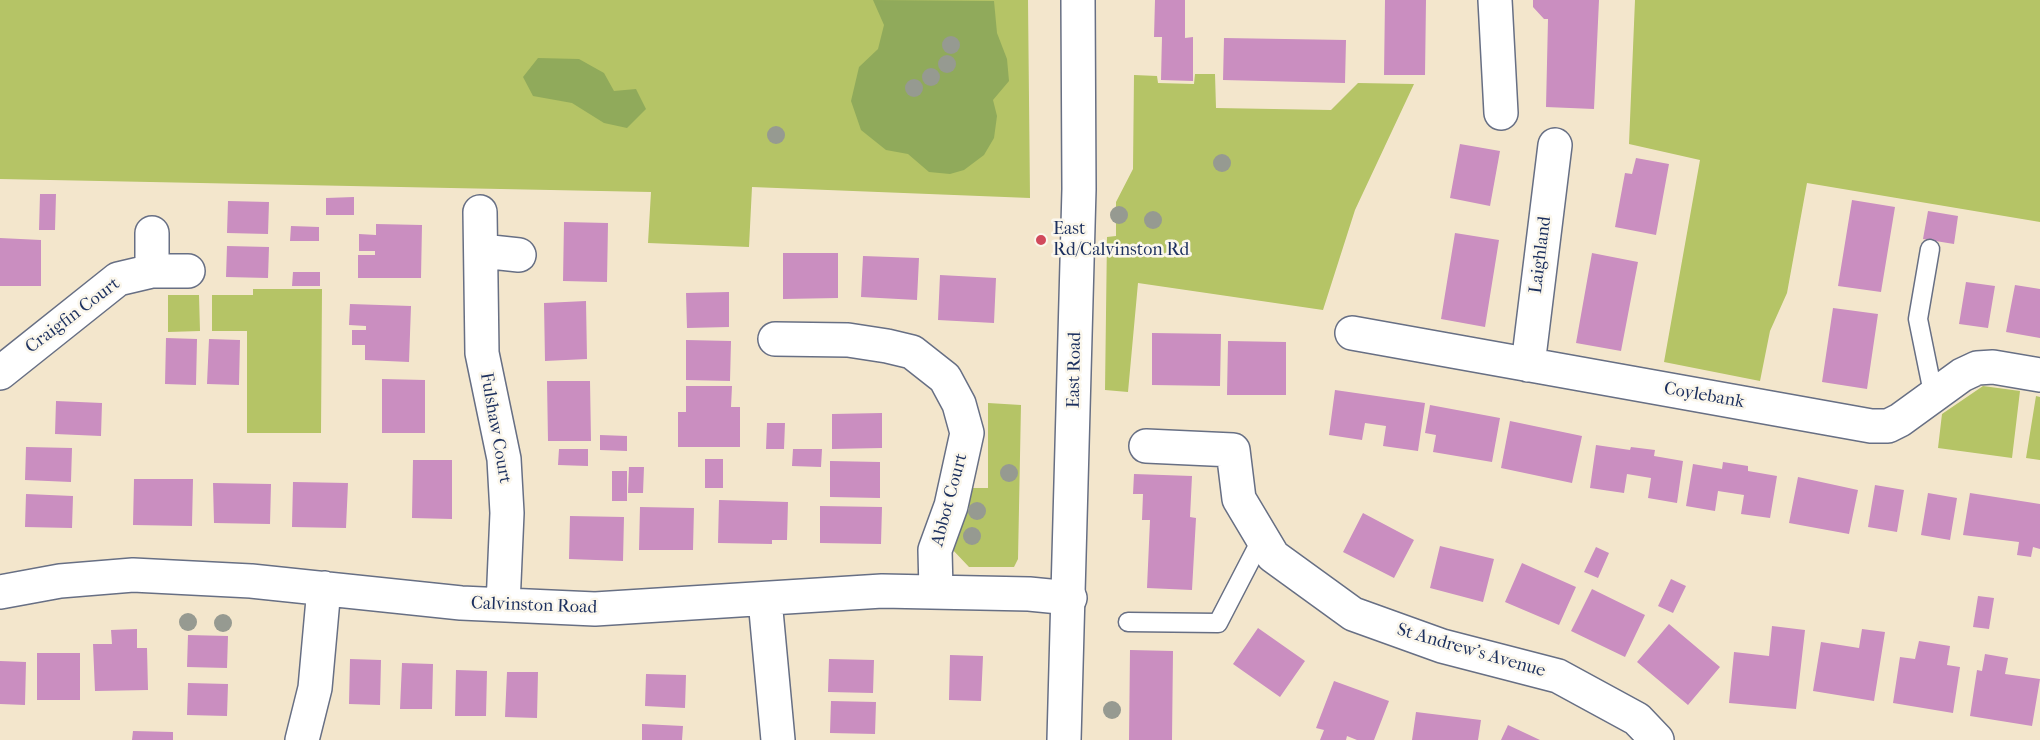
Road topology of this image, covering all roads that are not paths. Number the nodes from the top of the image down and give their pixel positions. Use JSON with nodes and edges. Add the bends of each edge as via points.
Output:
{"nodes":[{"id":1,"x":1077,"y":0,"type":"edge"},
{"id":2,"x":1495,"y":0,"type":"edge"},
{"id":3,"x":1502,"y":113,"type":"dead end"},
{"id":4,"x":1555,"y":145,"type":"dead end"},
{"id":5,"x":480,"y":212,"type":"dead end"},
{"id":6,"x":152,"y":233,"type":"dead end"},
{"id":7,"x":1930,"y":249,"type":"dead end"},
{"id":8,"x":482,"y":251,"type":"junction"},
{"id":9,"x":519,"y":255,"type":"dead end"},
{"id":10,"x":188,"y":271,"type":"dead end"},
{"id":11,"x":152,"y":272,"type":"junction"},
{"id":12,"x":1352,"y":333,"type":"dead end"},
{"id":13,"x":774,"y":339,"type":"dead end"},
{"id":14,"x":1528,"y":364,"type":"junction"},
{"id":15,"x":0,"y":373,"type":"edge"},
{"id":16,"x":2040,"y":375,"type":"edge"},
{"id":17,"x":1938,"y":393,"type":"junction"},
{"id":18,"x":1146,"y":446,"type":"dead end"},
{"id":19,"x":1262,"y":538,"type":"junction"},
{"id":20,"x":324,"y":588,"type":"junction"},
{"id":21,"x":936,"y":591,"type":"junction"},
{"id":22,"x":0,"y":592,"type":"edge"},
{"id":23,"x":1070,"y":598,"type":"junction"},
{"id":24,"x":765,"y":600,"type":"junction"},
{"id":25,"x":503,"y":605,"type":"junction"},
{"id":26,"x":1128,"y":622,"type":"dead end"},
{"id":27,"x":302,"y":740,"type":"edge"},
{"id":28,"x":778,"y":740,"type":"edge"},
{"id":29,"x":1064,"y":740,"type":"edge"},
{"id":30,"x":1657,"y":740,"type":"edge"}],
"edges":[{"from":1,"to":23,"type":"street","name":"East Road","via":[[1079,189]]},
{"from":2,"to":3,"type":"street"},
{"from":4,"to":14,"type":"street","name":"Laighland"},
{"from":5,"to":8,"type":"street","name":"Fulshaw Court"},
{"from":6,"to":11,"type":"street"},
{"from":7,"to":17,"type":"lane","via":[[1918,319],[1931,383]]},
{"from":8,"to":9,"type":"street"},
{"from":8,"to":25,"type":"street","name":"Fulshaw Court","via":[[482,353],[504,459],[507,513]]},
{"from":10,"to":11,"type":"street","name":"Craigfin Court"},
{"from":11,"to":15,"type":"street","name":"Craigfin Court","via":[[118,279]]},
{"from":12,"to":14,"type":"street","name":"Coylebank"},
{"from":13,"to":21,"type":"street","name":"Abbot Court","via":[[848,340],[887,346],[912,352],[945,378],[959,404],[967,433],[951,506],[935,550]]},
{"from":14,"to":17,"type":"street","name":"Coylebank","via":[[1871,426],[1888,426]]},
{"from":16,"to":17,"type":"street","name":"Coylebank","via":[[1977,368]]},
{"from":18,"to":19,"type":"street","name":"St Andrew's Avenue","via":[[1233,450],[1239,499]]},
{"from":19,"to":26,"type":"lane","via":[[1218,623]]},
{"from":19,"to":30,"type":"street","name":"St Andrew's Avenue","via":[[1273,556],[1353,614],[1442,646],[1558,676],[1636,719]]},
{"from":20,"to":22,"type":"street","name":"Calvinston Road","via":[[252,580],[133,575],[60,581]]},
{"from":20,"to":25,"type":"street","name":"Calvinston Road"},
{"from":20,"to":27,"type":"street","via":[[315,688]]},
{"from":21,"to":23,"type":"street","name":"Calvinston Road"},
{"from":21,"to":24,"type":"street","name":"Calvinston Road"},
{"from":23,"to":29,"type":"street","name":"East Road"},
{"from":24,"to":25,"type":"street","name":"Calvinston Road","via":[[595,609]]},
{"from":24,"to":28,"type":"street"}]}
